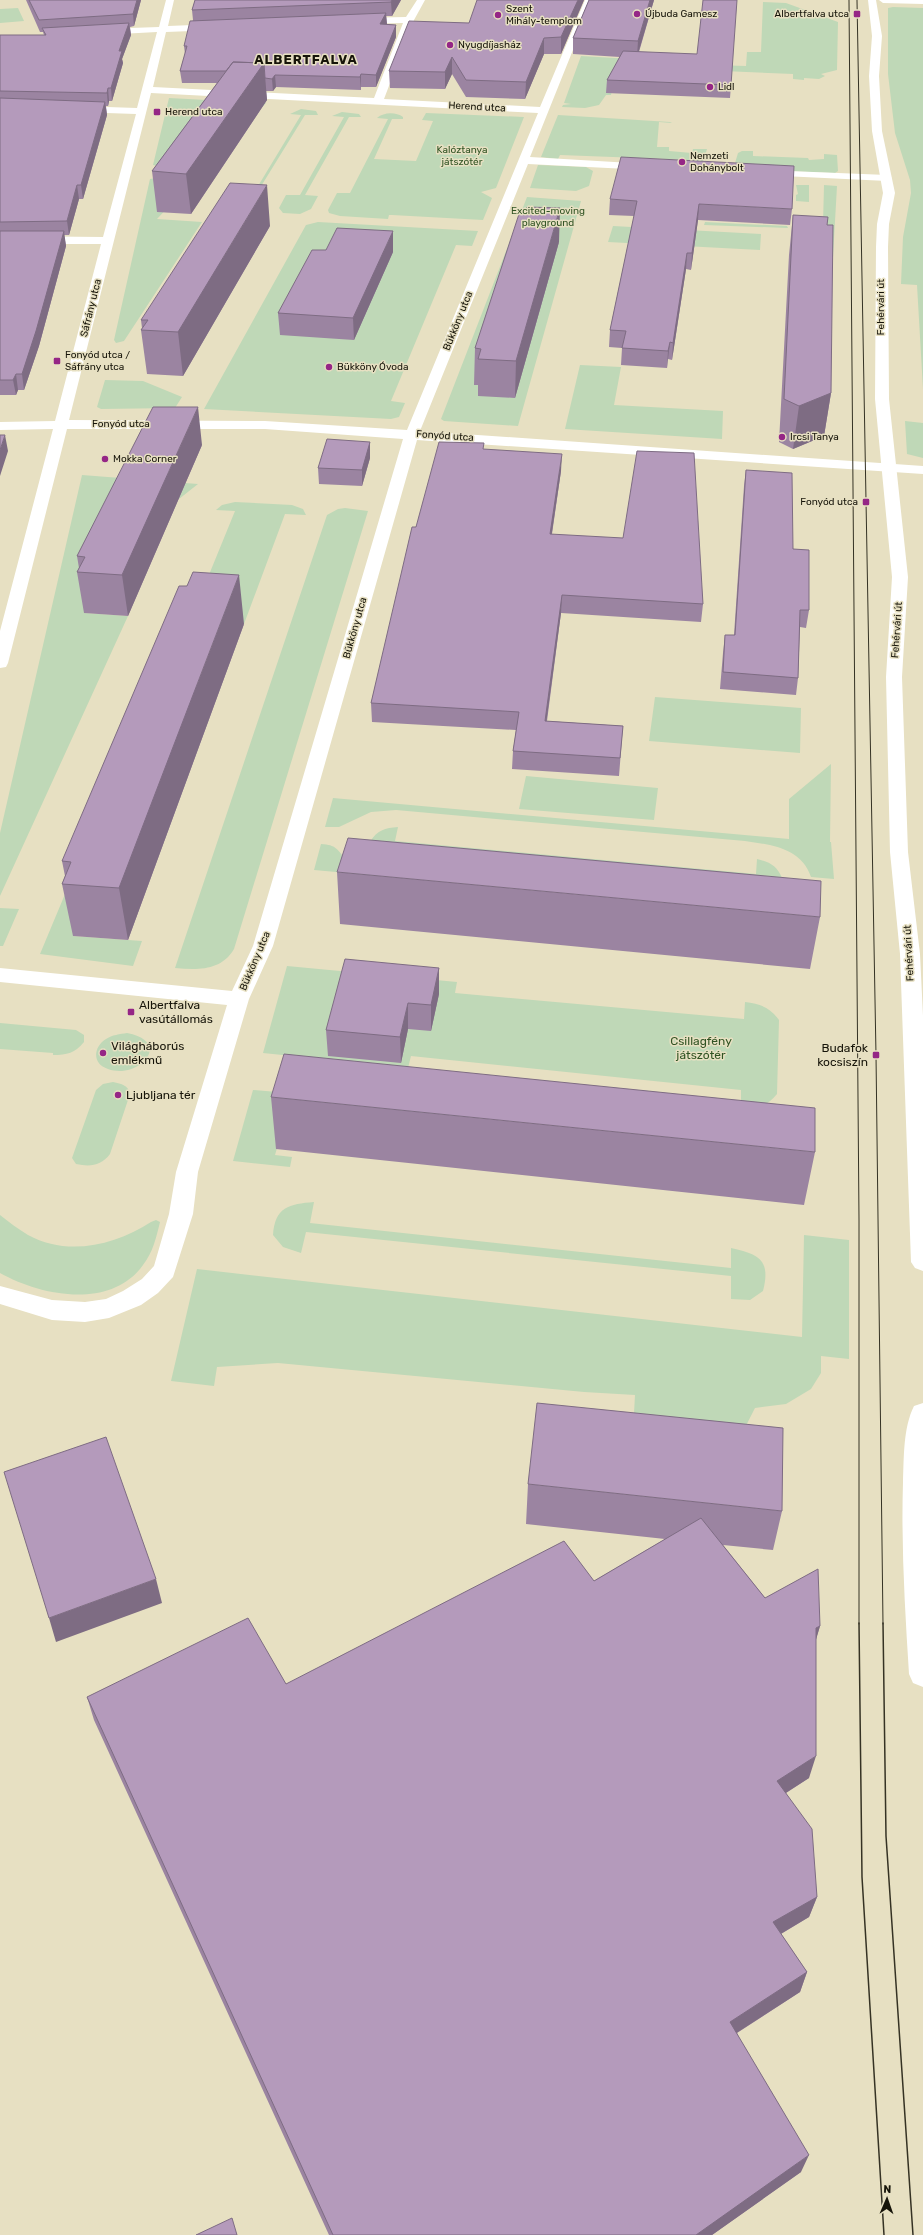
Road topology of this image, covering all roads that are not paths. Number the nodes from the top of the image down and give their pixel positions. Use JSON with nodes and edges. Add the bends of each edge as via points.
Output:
{"nodes":[{"id":1,"x":170,"y":0,"type":"edge"},
{"id":2,"x":421,"y":0,"type":"edge"},
{"id":3,"x":589,"y":0,"type":"edge"},
{"id":4,"x":872,"y":0,"type":"edge"},
{"id":5,"x":883,"y":0,"type":"edge"},
{"id":6,"x":923,"y":1,"type":"edge"},
{"id":7,"x":410,"y":20,"type":"junction"},
{"id":8,"x":348,"y":22,"type":"edge"},
{"id":9,"x":232,"y":26,"type":"edge"},
{"id":10,"x":162,"y":29,"type":"junction"},
{"id":11,"x":90,"y":33,"type":"edge"},
{"id":12,"x":147,"y":90,"type":"junction"},
{"id":13,"x":378,"y":102,"type":"junction"},
{"id":14,"x":63,"y":109,"type":"edge"},
{"id":15,"x":543,"y":110,"type":"junction"},
{"id":16,"x":141,"y":111,"type":"junction"},
{"id":17,"x":523,"y":160,"type":"junction"},
{"id":18,"x":659,"y":167,"type":"edge"},
{"id":19,"x":753,"y":172,"type":"edge"},
{"id":20,"x":887,"y":178,"type":"junction"},
{"id":21,"x":0,"y":240,"type":"edge"},
{"id":22,"x":108,"y":241,"type":"junction"},
{"id":23,"x":62,"y":425,"type":"junction"},
{"id":24,"x":0,"y":426,"type":"edge"},
{"id":25,"x":412,"y":434,"type":"junction"},
{"id":26,"x":889,"y":468,"type":"junction"},
{"id":27,"x":923,"y":470,"type":"edge"},
{"id":28,"x":0,"y":663,"type":"edge"},
{"id":29,"x":0,"y":975,"type":"edge"},
{"id":30,"x":239,"y":999,"type":"junction"},
{"id":31,"x":923,"y":1262,"type":"edge"},
{"id":32,"x":0,"y":1296,"type":"edge"},
{"id":33,"x":922,"y":1419,"type":"edge"},
{"id":34,"x":923,"y":1674,"type":"edge"}],
"edges":[{"from":1,"to":10,"type":"street","name":"Sáfrány utca"},
{"from":2,"to":7,"type":"street"},
{"from":3,"to":15,"type":"street","name":"Bükköny utca"},
{"from":4,"to":20,"type":"street","name":"Fehérvári út","via":[[877,36],[874,76],[876,131]]},
{"from":5,"to":6,"type":"street"},
{"from":7,"to":8,"type":"street"},
{"from":7,"to":13,"type":"street"},
{"from":9,"to":10,"type":"street"},
{"from":10,"to":11,"type":"street"},
{"from":10,"to":12,"type":"street","name":"Sáfrány utca"},
{"from":12,"to":13,"type":"street","name":"Herend utca"},
{"from":12,"to":16,"type":"street","name":"Sáfrány utca"},
{"from":13,"to":15,"type":"street","name":"Herend utca"},
{"from":14,"to":16,"type":"street"},
{"from":15,"to":17,"type":"street","name":"Bükköny utca"},
{"from":16,"to":22,"type":"street","name":"Sáfrány utca"},
{"from":17,"to":18,"type":"street"},
{"from":17,"to":25,"type":"street","name":"Bükköny utca"},
{"from":19,"to":20,"type":"street"},
{"from":20,"to":26,"type":"street","name":"Fehérvári út","via":[[889,193],[883,224],[881,344],[882,399]]},
{"from":21,"to":22,"type":"street"},
{"from":22,"to":23,"type":"street","name":"Sáfrány utca"},
{"from":23,"to":24,"type":"street","name":"Fonyód utca"},
{"from":23,"to":25,"type":"street","name":"Fonyód utca","via":[[220,424]]},
{"from":23,"to":28,"type":"street","name":"Sáfrány utca"},
{"from":25,"to":26,"type":"street","name":"Fonyód utca"},
{"from":25,"to":30,"type":"street","name":"Bükköny utca","via":[[263,946]]},
{"from":26,"to":27,"type":"street","name":"Fonyód utca"},
{"from":26,"to":31,"type":"street","name":"Fehérvári út","via":[[900,577],[900,618],[894,677],[898,852],[910,954]]},
{"from":29,"to":30,"type":"street"},
{"from":30,"to":32,"type":"street","name":"Bükköny utca","via":[[187,1172],[181,1214],[165,1270],[132,1298],[109,1308],[85,1312],[52,1310]]},
{"from":33,"to":34,"type":"street","via":[[916,1473],[916,1551]]}]}
